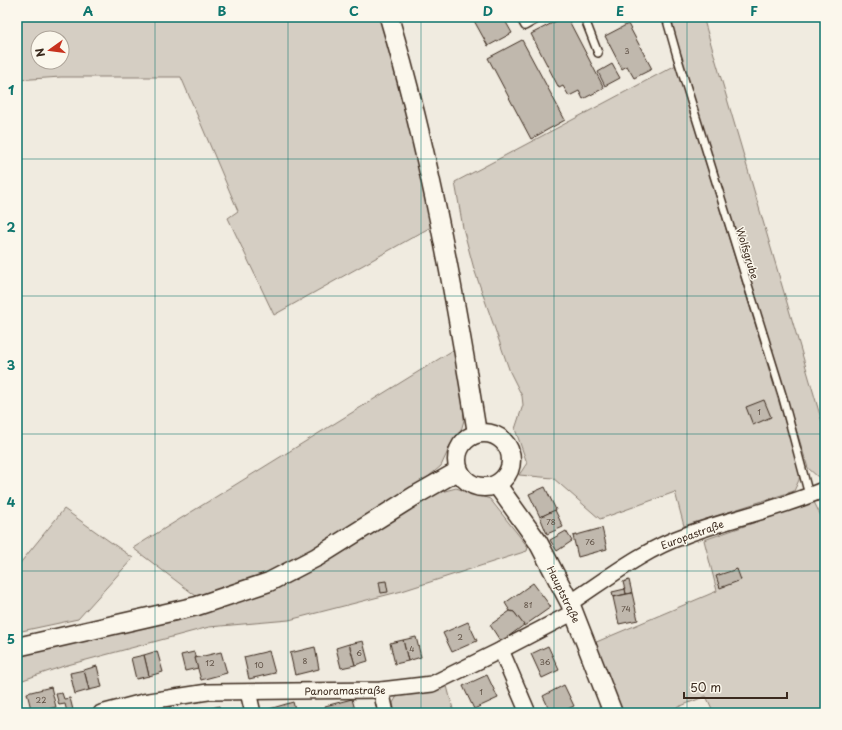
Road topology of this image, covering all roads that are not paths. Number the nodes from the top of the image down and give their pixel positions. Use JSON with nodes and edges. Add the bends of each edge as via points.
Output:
{"nodes":[{"id":1,"x":389,"y":17,"type":"edge"},
{"id":2,"x":520,"y":17,"type":"edge"},
{"id":3,"x":541,"y":17,"type":"edge"},
{"id":4,"x":584,"y":17,"type":"edge"},
{"id":5,"x":666,"y":17,"type":"edge"},
{"id":6,"x":598,"y":53,"type":"dead end"},
{"id":7,"x":477,"y":433,"type":"junction"},
{"id":8,"x":458,"y":471,"type":"junction"},
{"id":9,"x":497,"y":485,"type":"junction"},
{"id":10,"x":825,"y":489,"type":"edge"},
{"id":11,"x":809,"y":495,"type":"junction"},
{"id":12,"x":572,"y":607,"type":"junction"},
{"id":13,"x":17,"y":647,"type":"edge"},
{"id":14,"x":501,"y":650,"type":"junction"},
{"id":15,"x":381,"y":690,"type":"junction"},
{"id":16,"x":248,"y":692,"type":"junction"},
{"id":17,"x":110,"y":711,"type":"edge"},
{"id":18,"x":253,"y":713,"type":"edge"},
{"id":19,"x":386,"y":713,"type":"edge"},
{"id":20,"x":528,"y":713,"type":"edge"},
{"id":21,"x":614,"y":713,"type":"edge"}],
"edges":[{"from":1,"to":7,"type":"street","via":[[425,161],[462,341]]},
{"from":2,"to":3,"type":"lane","via":[[525,26]]},
{"from":4,"to":6,"type":"lane"},
{"from":5,"to":11,"type":"lane","name":"Wolfsgrube","via":[[783,398]]},
{"from":7,"to":8,"type":"street","via":[[466,438],[459,448],[456,459]]},
{"from":7,"to":9,"type":"street","via":[[496,436],[504,441],[510,452],[511,465],[506,477]]},
{"from":8,"to":9,"type":"street","via":[[465,481],[474,486],[486,488]]},
{"from":8,"to":13,"type":"street","via":[[317,557],[269,582],[197,606]]},
{"from":9,"to":12,"type":"street","name":"Hauptstraße","via":[[538,542]]},
{"from":10,"to":11,"type":"street","name":"Europastraße"},
{"from":11,"to":12,"type":"street","name":"Europastraße","via":[[685,535],[660,546],[635,559]]},
{"from":12,"to":14,"type":"street","name":"Panoramastraße"},
{"from":12,"to":21,"type":"street","name":"Hauptstraße"},
{"from":14,"to":15,"type":"street","name":"Panoramastraße","via":[[432,684]]},
{"from":14,"to":20,"type":"street"},
{"from":15,"to":16,"type":"street","name":"Panoramastraße"},
{"from":15,"to":19,"type":"street"},
{"from":16,"to":17,"type":"street","name":"Panoramastraße","via":[[208,692],[143,702]]},
{"from":16,"to":18,"type":"street"}]}
